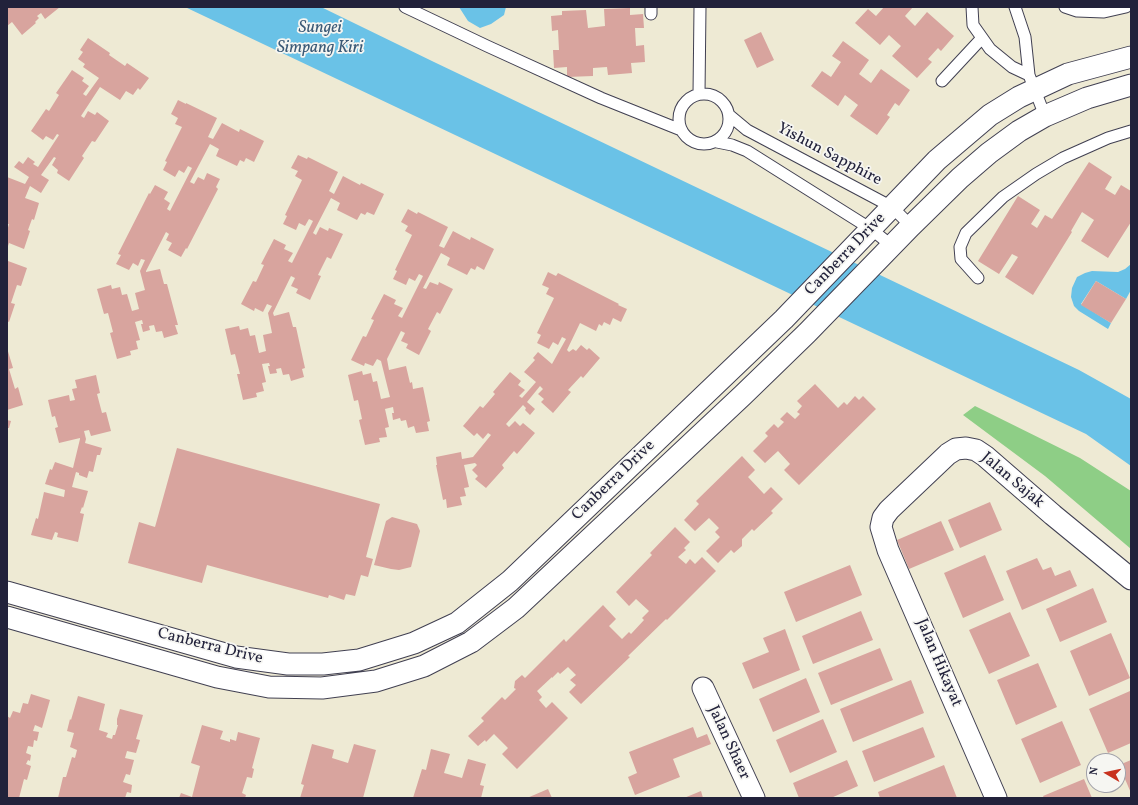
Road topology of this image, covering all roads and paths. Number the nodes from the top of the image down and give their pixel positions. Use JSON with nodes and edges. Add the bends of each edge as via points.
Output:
{"nodes":[{"id":1,"x":405,"y":7,"type":"edge"},
{"id":2,"x":700,"y":7,"type":"edge"},
{"id":3,"x":972,"y":7,"type":"edge"},
{"id":4,"x":1015,"y":7,"type":"edge"},
{"id":5,"x":1065,"y":7,"type":"edge"},
{"id":6,"x":1127,"y":7,"type":"edge"},
{"id":7,"x":1131,"y":9,"type":"edge"},
{"id":8,"x":982,"y":38,"type":"junction"},
{"id":9,"x":1131,"y":57,"type":"edge"},
{"id":10,"x":942,"y":81,"type":"dead end"},
{"id":11,"x":1032,"y":82,"type":"junction"},
{"id":12,"x":1131,"y":85,"type":"edge"},
{"id":13,"x":699,"y":94,"type":"junction"},
{"id":14,"x":729,"y":115,"type":"junction"},
{"id":15,"x":1045,"y":116,"type":"junction"},
{"id":16,"x":681,"y":130,"type":"junction"},
{"id":17,"x":1131,"y":131,"type":"edge"},
{"id":18,"x":717,"y":142,"type":"junction"},
{"id":19,"x":892,"y":207,"type":"junction"},
{"id":20,"x":911,"y":226,"type":"junction"},
{"id":21,"x":871,"y":230,"type":"junction"},
{"id":22,"x":891,"y":247,"type":"junction"},
{"id":23,"x":978,"y":278,"type":"dead end"},
{"id":24,"x":881,"y":528,"type":"joint"},
{"id":25,"x":1131,"y":579,"type":"edge"},
{"id":26,"x":7,"y":592,"type":"edge"},
{"id":27,"x":7,"y":618,"type":"edge"},
{"id":28,"x":703,"y":688,"type":"dead end"},
{"id":29,"x":754,"y":798,"type":"edge"},
{"id":30,"x":996,"y":798,"type":"edge"}],
"edges":[{"from":1,"to":16,"type":"lane","via":[[601,98]]},
{"from":2,"to":13,"type":"lane"},
{"from":3,"to":8,"type":"lane","via":[[973,25]]},
{"from":4,"to":11,"type":"lane","via":[[1025,37]]},
{"from":5,"to":6,"type":"lane","via":[[1077,11],[1104,12]]},
{"from":6,"to":7,"type":"lane"},
{"from":8,"to":10,"type":"lane"},
{"from":8,"to":11,"type":"lane","via":[[990,49]]},
{"from":9,"to":11,"type":"street","name":"Canberra Drive"},
{"from":11,"to":15,"type":"lane"},
{"from":11,"to":19,"type":"street","name":"Canberra Drive","via":[[1019,97],[990,115],[937,160]]},
{"from":12,"to":15,"type":"street","name":"Canberra Drive","via":[[1087,98]]},
{"from":13,"to":14,"type":"lane","name":"Yishun Sapphire","via":[[715,96],[727,107]]},
{"from":13,"to":16,"type":"lane","via":[[681,107],[678,122]]},
{"from":14,"to":18,"type":"lane","via":[[727,130]]},
{"from":14,"to":19,"type":"lane","name":"Yishun Sapphire","via":[[747,130]]},
{"from":15,"to":20,"type":"street","name":"Canberra Drive","via":[[989,153]]},
{"from":16,"to":18,"type":"lane","via":[[692,142],[701,145]]},
{"from":17,"to":23,"type":"lane","via":[[1063,158],[1002,198],[966,233],[960,247],[961,259]]},
{"from":18,"to":21,"type":"lane","via":[[747,151]]},
{"from":19,"to":20,"type":"lane","name":"Yishun Sapphire"},
{"from":19,"to":21,"type":"street","name":"Canberra Drive"},
{"from":20,"to":22,"type":"street","name":"Canberra Drive"},
{"from":21,"to":22,"type":"lane"},
{"from":21,"to":26,"type":"street","name":"Canberra Drive","via":[[784,319],[510,581],[457,623],[414,643],[359,660],[288,664],[236,657]]},
{"from":22,"to":27,"type":"street","name":"Canberra Drive","via":[[743,395],[516,608],[471,642],[424,666],[376,681],[322,688],[269,687],[217,677]]},
{"from":24,"to":25,"type":"street","name":"Jalan Sajak","via":[[883,518],[889,510],[948,454],[956,449],[976,450]]},
{"from":24,"to":30,"type":"street","name":"Jalan Hikayat","via":[[888,550]]},
{"from":28,"to":29,"type":"street","name":"Jalan Shaer"}]}
